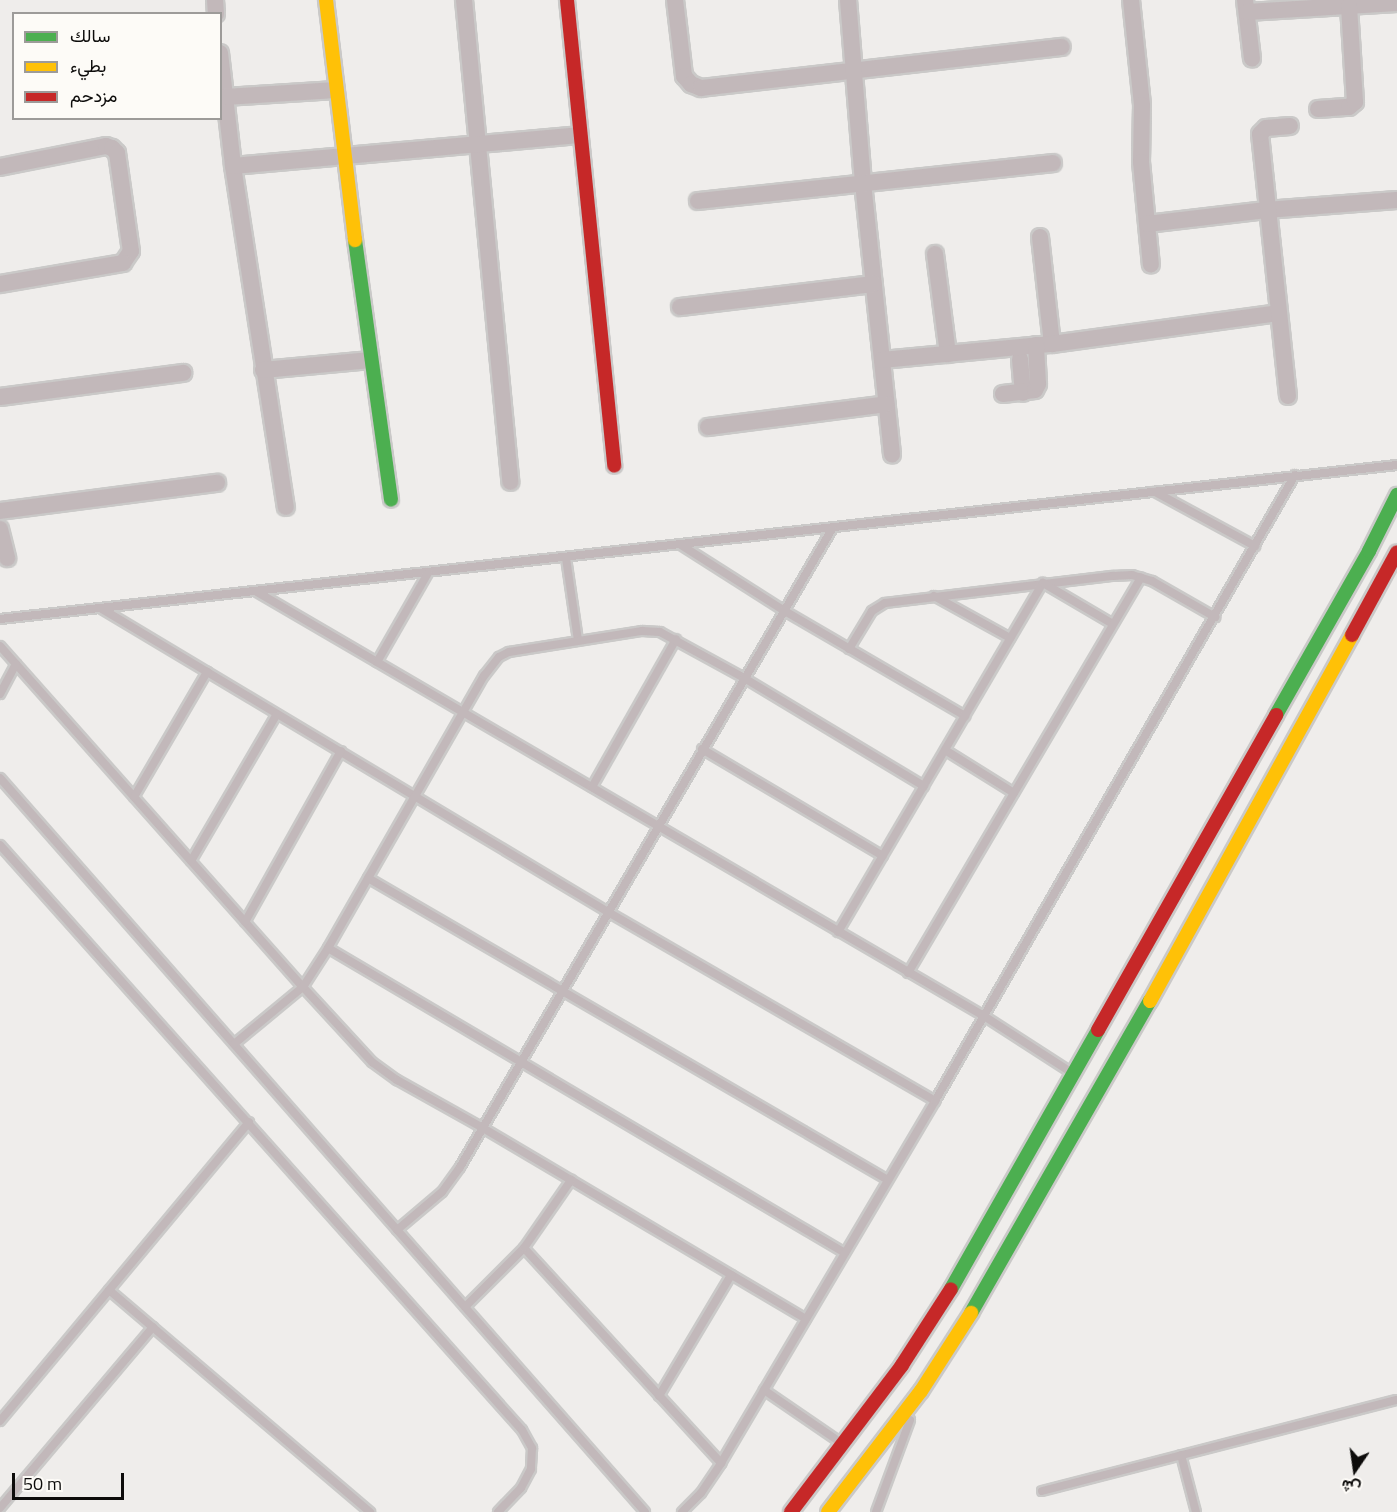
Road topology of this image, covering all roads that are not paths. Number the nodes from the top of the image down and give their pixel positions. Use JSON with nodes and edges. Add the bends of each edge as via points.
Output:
{"nodes":[{"id":1,"x":326,"y":0,"type":"edge"},
{"id":2,"x":464,"y":0,"type":"edge"},
{"id":3,"x":567,"y":0,"type":"edge"},
{"id":4,"x":675,"y":0,"type":"edge"},
{"id":5,"x":848,"y":0,"type":"edge"},
{"id":6,"x":1131,"y":0,"type":"edge"},
{"id":7,"x":1397,"y":3,"type":"edge"},
{"id":8,"x":1246,"y":6,"type":"edge"},
{"id":9,"x":1349,"y":6,"type":"junction"},
{"id":10,"x":1062,"y":47,"type":"dead end"},
{"id":11,"x":1252,"y":59,"type":"dead end"},
{"id":12,"x":854,"y":71,"type":"junction"},
{"id":13,"x":222,"y":74,"type":"edge"},
{"id":14,"x":336,"y":90,"type":"junction"},
{"id":15,"x":225,"y":97,"type":"junction"},
{"id":16,"x":1318,"y":109,"type":"dead end"},
{"id":17,"x":1290,"y":126,"type":"dead end"},
{"id":18,"x":579,"y":135,"type":"junction"},
{"id":19,"x":479,"y":144,"type":"junction"},
{"id":20,"x":344,"y":156,"type":"junction"},
{"id":21,"x":1053,"y":164,"type":"dead end"},
{"id":22,"x":232,"y":166,"type":"junction"},
{"id":23,"x":0,"y":167,"type":"edge"},
{"id":24,"x":863,"y":183,"type":"junction"},
{"id":25,"x":1397,"y":200,"type":"edge"},
{"id":26,"x":698,"y":201,"type":"dead end"},
{"id":27,"x":1266,"y":210,"type":"junction"},
{"id":28,"x":1147,"y":224,"type":"junction"},
{"id":29,"x":1040,"y":237,"type":"dead end"},
{"id":30,"x":936,"y":254,"type":"dead end"},
{"id":31,"x":1151,"y":265,"type":"dead end"},
{"id":32,"x":0,"y":284,"type":"edge"},
{"id":33,"x":874,"y":284,"type":"junction"},
{"id":34,"x":680,"y":307,"type":"dead end"},
{"id":35,"x":1278,"y":313,"type":"junction"},
{"id":36,"x":1044,"y":344,"type":"junction"},
{"id":37,"x":948,"y":354,"type":"junction"},
{"id":38,"x":1020,"y":358,"type":"dead end"},
{"id":39,"x":371,"y":360,"type":"junction"},
{"id":40,"x":882,"y":360,"type":"junction"},
{"id":41,"x":262,"y":370,"type":"junction"},
{"id":42,"x":183,"y":373,"type":"dead end"},
{"id":43,"x":1023,"y":393,"type":"junction"},
{"id":44,"x":1003,"y":394,"type":"dead end"},
{"id":45,"x":1288,"y":396,"type":"dead end"},
{"id":46,"x":0,"y":397,"type":"edge"},
{"id":47,"x":887,"y":404,"type":"junction"},
{"id":48,"x":708,"y":427,"type":"dead end"},
{"id":49,"x":892,"y":454,"type":"dead end"},
{"id":50,"x":1397,"y":465,"type":"edge"},
{"id":51,"x":614,"y":466,"type":"dead end"},
{"id":52,"x":1295,"y":476,"type":"junction"},
{"id":53,"x":510,"y":482,"type":"dead end"},
{"id":54,"x":217,"y":483,"type":"dead end"},
{"id":55,"x":1155,"y":492,"type":"junction"},
{"id":56,"x":1397,"y":495,"type":"edge"},
{"id":57,"x":391,"y":500,"type":"dead end"},
{"id":58,"x":286,"y":507,"type":"dead end"},
{"id":59,"x":0,"y":511,"type":"edge"},
{"id":60,"x":0,"y":529,"type":"edge"},
{"id":61,"x":832,"y":529,"type":"junction"},
{"id":62,"x":681,"y":545,"type":"junction"},
{"id":63,"x":1255,"y":546,"type":"junction"},
{"id":64,"x":1397,"y":552,"type":"edge"},
{"id":65,"x":7,"y":558,"type":"dead end"},
{"id":66,"x":566,"y":558,"type":"junction"},
{"id":67,"x":428,"y":573,"type":"junction"},
{"id":68,"x":1141,"y":577,"type":"junction"},
{"id":69,"x":1043,"y":583,"type":"junction"},
{"id":70,"x":256,"y":591,"type":"junction"},
{"id":71,"x":934,"y":596,"type":"junction"},
{"id":72,"x":101,"y":608,"type":"junction"},
{"id":73,"x":783,"y":610,"type":"junction"},
{"id":74,"x":1215,"y":617,"type":"junction"},
{"id":75,"x":0,"y":619,"type":"edge"},
{"id":76,"x":1113,"y":624,"type":"junction"},
{"id":77,"x":1010,"y":638,"type":"junction"},
{"id":78,"x":676,"y":639,"type":"junction"},
{"id":79,"x":578,"y":640,"type":"junction"},
{"id":80,"x":0,"y":646,"type":"edge"},
{"id":81,"x":849,"y":648,"type":"junction"},
{"id":82,"x":377,"y":662,"type":"junction"},
{"id":83,"x":16,"y":664,"type":"junction"},
{"id":84,"x":207,"y":672,"type":"junction"},
{"id":85,"x":744,"y":678,"type":"junction"},
{"id":86,"x":0,"y":694,"type":"edge"},
{"id":87,"x":464,"y":713,"type":"junction"},
{"id":88,"x":277,"y":714,"type":"junction"},
{"id":89,"x":965,"y":716,"type":"junction"},
{"id":90,"x":702,"y":749,"type":"junction"},
{"id":91,"x":945,"y":750,"type":"junction"},
{"id":92,"x":341,"y":751,"type":"junction"},
{"id":93,"x":0,"y":778,"type":"edge"},
{"id":94,"x":924,"y":786,"type":"junction"},
{"id":95,"x":592,"y":787,"type":"junction"},
{"id":96,"x":1014,"y":793,"type":"junction"},
{"id":97,"x":415,"y":796,"type":"junction"},
{"id":98,"x":134,"y":797,"type":"junction"},
{"id":99,"x":657,"y":826,"type":"junction"},
{"id":100,"x":0,"y":845,"type":"edge"},
{"id":101,"x":883,"y":856,"type":"junction"},
{"id":102,"x":191,"y":861,"type":"junction"},
{"id":103,"x":368,"y":878,"type":"junction"},
{"id":104,"x":608,"y":912,"type":"junction"},
{"id":105,"x":245,"y":922,"type":"junction"},
{"id":106,"x":838,"y":932,"type":"junction"},
{"id":107,"x":328,"y":948,"type":"junction"},
{"id":108,"x":908,"y":973,"type":"junction"},
{"id":109,"x":303,"y":987,"type":"junction"},
{"id":110,"x":562,"y":992,"type":"junction"},
{"id":111,"x":984,"y":1016,"type":"junction"},
{"id":112,"x":234,"y":1044,"type":"junction"},
{"id":113,"x":522,"y":1061,"type":"junction"},
{"id":114,"x":1074,"y":1074,"type":"junction"},
{"id":115,"x":1101,"y":1091,"type":"junction"},
{"id":116,"x":935,"y":1101,"type":"junction"},
{"id":117,"x":249,"y":1122,"type":"junction"},
{"id":118,"x":483,"y":1128,"type":"junction"},
{"id":119,"x":571,"y":1180,"type":"junction"},
{"id":120,"x":888,"y":1180,"type":"junction"},
{"id":121,"x":397,"y":1230,"type":"junction"},
{"id":122,"x":524,"y":1248,"type":"junction"},
{"id":123,"x":845,"y":1253,"type":"junction"},
{"id":124,"x":731,"y":1275,"type":"junction"},
{"id":125,"x":109,"y":1290,"type":"junction"},
{"id":126,"x":465,"y":1307,"type":"junction"},
{"id":127,"x":806,"y":1319,"type":"junction"},
{"id":128,"x":153,"y":1327,"type":"junction"},
{"id":129,"x":764,"y":1390,"type":"junction"},
{"id":130,"x":921,"y":1391,"type":"junction"},
{"id":131,"x":659,"y":1396,"type":"junction"},
{"id":132,"x":1397,"y":1400,"type":"edge"},
{"id":133,"x":0,"y":1421,"type":"edge"},
{"id":134,"x":843,"y":1444,"type":"junction"},
{"id":135,"x":1181,"y":1455,"type":"junction"},
{"id":136,"x":721,"y":1463,"type":"junction"},
{"id":137,"x":1042,"y":1491,"type":"dead end"},
{"id":138,"x":0,"y":1508,"type":"edge"},
{"id":139,"x":370,"y":1512,"type":"edge"},
{"id":140,"x":498,"y":1512,"type":"edge"},
{"id":141,"x":645,"y":1512,"type":"edge"},
{"id":142,"x":682,"y":1512,"type":"edge"},
{"id":143,"x":791,"y":1512,"type":"edge"},
{"id":144,"x":828,"y":1512,"type":"edge"},
{"id":145,"x":876,"y":1512,"type":"edge"},
{"id":146,"x":1196,"y":1512,"type":"edge"}],
"edges":[{"from":1,"to":14,"type":"street"},
{"from":2,"to":19,"type":"street"},
{"from":3,"to":18,"type":"street"},
{"from":4,"to":12,"type":"street","via":[[684,76],[700,88]]},
{"from":5,"to":12,"type":"street"},
{"from":6,"to":28,"type":"street","via":[[1142,105],[1140,149]]},
{"from":7,"to":9,"type":"street"},
{"from":8,"to":9,"type":"street"},
{"from":8,"to":11,"type":"street"},
{"from":9,"to":16,"type":"street","via":[[1355,102],[1349,107]]},
{"from":10,"to":12,"type":"street"},
{"from":12,"to":24,"type":"street"},
{"from":13,"to":15,"type":"street"},
{"from":14,"to":15,"type":"street"},
{"from":14,"to":20,"type":"street"},
{"from":15,"to":22,"type":"street"},
{"from":17,"to":27,"type":"street","via":[[1266,128],[1260,134]]},
{"from":18,"to":19,"type":"street"},
{"from":18,"to":51,"type":"street"},
{"from":19,"to":20,"type":"street"},
{"from":19,"to":53,"type":"street"},
{"from":20,"to":22,"type":"street"},
{"from":20,"to":39,"type":"street"},
{"from":21,"to":24,"type":"street"},
{"from":22,"to":41,"type":"street"},
{"from":23,"to":32,"type":"street","via":[[112,148],[117,153],[131,251],[123,263]]},
{"from":24,"to":26,"type":"street"},
{"from":24,"to":33,"type":"street"},
{"from":25,"to":27,"type":"street"},
{"from":27,"to":28,"type":"street"},
{"from":27,"to":35,"type":"street"},
{"from":28,"to":31,"type":"street"},
{"from":29,"to":36,"type":"street"},
{"from":30,"to":37,"type":"street"},
{"from":33,"to":34,"type":"street"},
{"from":33,"to":40,"type":"street"},
{"from":35,"to":36,"type":"street"},
{"from":35,"to":45,"type":"street"},
{"from":36,"to":37,"type":"street"},
{"from":36,"to":43,"type":"street","via":[[1037,387]]},
{"from":37,"to":40,"type":"street"},
{"from":38,"to":43,"type":"street"},
{"from":39,"to":41,"type":"street"},
{"from":39,"to":57,"type":"street"},
{"from":40,"to":47,"type":"street"},
{"from":41,"to":58,"type":"street"},
{"from":42,"to":46,"type":"street"},
{"from":43,"to":44,"type":"street"},
{"from":47,"to":48,"type":"street"},
{"from":47,"to":49,"type":"street"},
{"from":50,"to":52,"type":"lane"},
{"from":52,"to":55,"type":"lane"},
{"from":52,"to":63,"type":"lane"},
{"from":54,"to":59,"type":"street"},
{"from":55,"to":61,"type":"lane"},
{"from":55,"to":63,"type":"lane"},
{"from":56,"to":114,"type":"street","via":[[1364,561]]},
{"from":60,"to":65,"type":"street"},
{"from":61,"to":62,"type":"lane"},
{"from":61,"to":73,"type":"lane"},
{"from":62,"to":66,"type":"lane"},
{"from":62,"to":73,"type":"lane"},
{"from":63,"to":74,"type":"lane"},
{"from":64,"to":115,"type":"street"},
{"from":66,"to":67,"type":"lane"},
{"from":66,"to":79,"type":"lane"},
{"from":67,"to":70,"type":"lane"},
{"from":67,"to":82,"type":"lane"},
{"from":68,"to":69,"type":"lane","via":[[1124,575]]},
{"from":68,"to":74,"type":"lane"},
{"from":68,"to":76,"type":"lane"},
{"from":69,"to":71,"type":"lane"},
{"from":69,"to":76,"type":"lane"},
{"from":69,"to":77,"type":"lane"},
{"from":70,"to":72,"type":"lane"},
{"from":70,"to":82,"type":"lane"},
{"from":71,"to":77,"type":"lane"},
{"from":71,"to":81,"type":"lane","via":[[878,606]]},
{"from":72,"to":75,"type":"lane"},
{"from":72,"to":84,"type":"lane"},
{"from":73,"to":81,"type":"lane"},
{"from":73,"to":85,"type":"lane"},
{"from":74,"to":111,"type":"lane"},
{"from":76,"to":96,"type":"lane"},
{"from":77,"to":89,"type":"lane"},
{"from":78,"to":79,"type":"lane","via":[[642,630]]},
{"from":78,"to":85,"type":"lane"},
{"from":78,"to":95,"type":"lane"},
{"from":79,"to":87,"type":"lane","via":[[499,657]]},
{"from":80,"to":83,"type":"lane"},
{"from":81,"to":89,"type":"lane"},
{"from":82,"to":87,"type":"lane"},
{"from":83,"to":86,"type":"lane"},
{"from":83,"to":98,"type":"lane"},
{"from":84,"to":88,"type":"lane"},
{"from":84,"to":98,"type":"lane"},
{"from":85,"to":90,"type":"lane"},
{"from":85,"to":94,"type":"lane"},
{"from":87,"to":95,"type":"lane"},
{"from":87,"to":97,"type":"lane"},
{"from":88,"to":92,"type":"lane"},
{"from":88,"to":102,"type":"lane"},
{"from":89,"to":91,"type":"lane"},
{"from":90,"to":99,"type":"lane"},
{"from":90,"to":101,"type":"lane"},
{"from":91,"to":94,"type":"lane"},
{"from":91,"to":96,"type":"lane"},
{"from":92,"to":97,"type":"lane"},
{"from":92,"to":105,"type":"lane"},
{"from":93,"to":112,"type":"lane"},
{"from":94,"to":101,"type":"lane"},
{"from":95,"to":99,"type":"lane"},
{"from":96,"to":108,"type":"lane"},
{"from":97,"to":103,"type":"lane"},
{"from":97,"to":104,"type":"lane"},
{"from":98,"to":102,"type":"lane"},
{"from":99,"to":104,"type":"lane"},
{"from":99,"to":106,"type":"lane"},
{"from":100,"to":117,"type":"lane"},
{"from":101,"to":106,"type":"lane"},
{"from":102,"to":105,"type":"lane"},
{"from":103,"to":107,"type":"lane"},
{"from":103,"to":110,"type":"lane"},
{"from":104,"to":110,"type":"lane"},
{"from":104,"to":116,"type":"lane"},
{"from":105,"to":109,"type":"lane"},
{"from":106,"to":108,"type":"lane"},
{"from":107,"to":109,"type":"lane"},
{"from":107,"to":113,"type":"lane"},
{"from":108,"to":111,"type":"lane"},
{"from":109,"to":112,"type":"lane"},
{"from":109,"to":118,"type":"lane","via":[[384,1071]]},
{"from":110,"to":113,"type":"lane"},
{"from":110,"to":120,"type":"lane"},
{"from":111,"to":114,"type":"lane"},
{"from":111,"to":116,"type":"lane"},
{"from":112,"to":121,"type":"lane"},
{"from":113,"to":118,"type":"lane"},
{"from":113,"to":123,"type":"lane"},
{"from":114,"to":115,"type":"street"},
{"from":114,"to":134,"type":"street","via":[[945,1299]]},
{"from":115,"to":130,"type":"street","via":[[958,1336]]},
{"from":116,"to":120,"type":"lane"},
{"from":117,"to":125,"type":"lane"},
{"from":117,"to":140,"type":"lane","via":[[528,1438],[532,1448],[531,1469],[521,1488]]},
{"from":118,"to":119,"type":"lane"},
{"from":118,"to":121,"type":"lane","via":[[452,1180]]},
{"from":119,"to":122,"type":"lane"},
{"from":119,"to":124,"type":"lane"},
{"from":120,"to":123,"type":"lane"},
{"from":121,"to":126,"type":"lane"},
{"from":122,"to":126,"type":"lane"},
{"from":122,"to":131,"type":"lane"},
{"from":123,"to":127,"type":"lane"},
{"from":124,"to":127,"type":"lane"},
{"from":124,"to":131,"type":"lane"},
{"from":125,"to":128,"type":"lane"},
{"from":125,"to":133,"type":"lane"},
{"from":126,"to":141,"type":"lane"},
{"from":127,"to":129,"type":"lane"},
{"from":128,"to":138,"type":"lane"},
{"from":128,"to":139,"type":"lane"},
{"from":129,"to":134,"type":"lane"},
{"from":129,"to":136,"type":"lane"},
{"from":130,"to":144,"type":"street"},
{"from":130,"to":145,"type":"lane"},
{"from":131,"to":136,"type":"lane"},
{"from":132,"to":135,"type":"lane"},
{"from":134,"to":143,"type":"street"},
{"from":135,"to":137,"type":"lane"},
{"from":135,"to":146,"type":"lane"},
{"from":136,"to":142,"type":"lane","via":[[701,1493]]}]}
